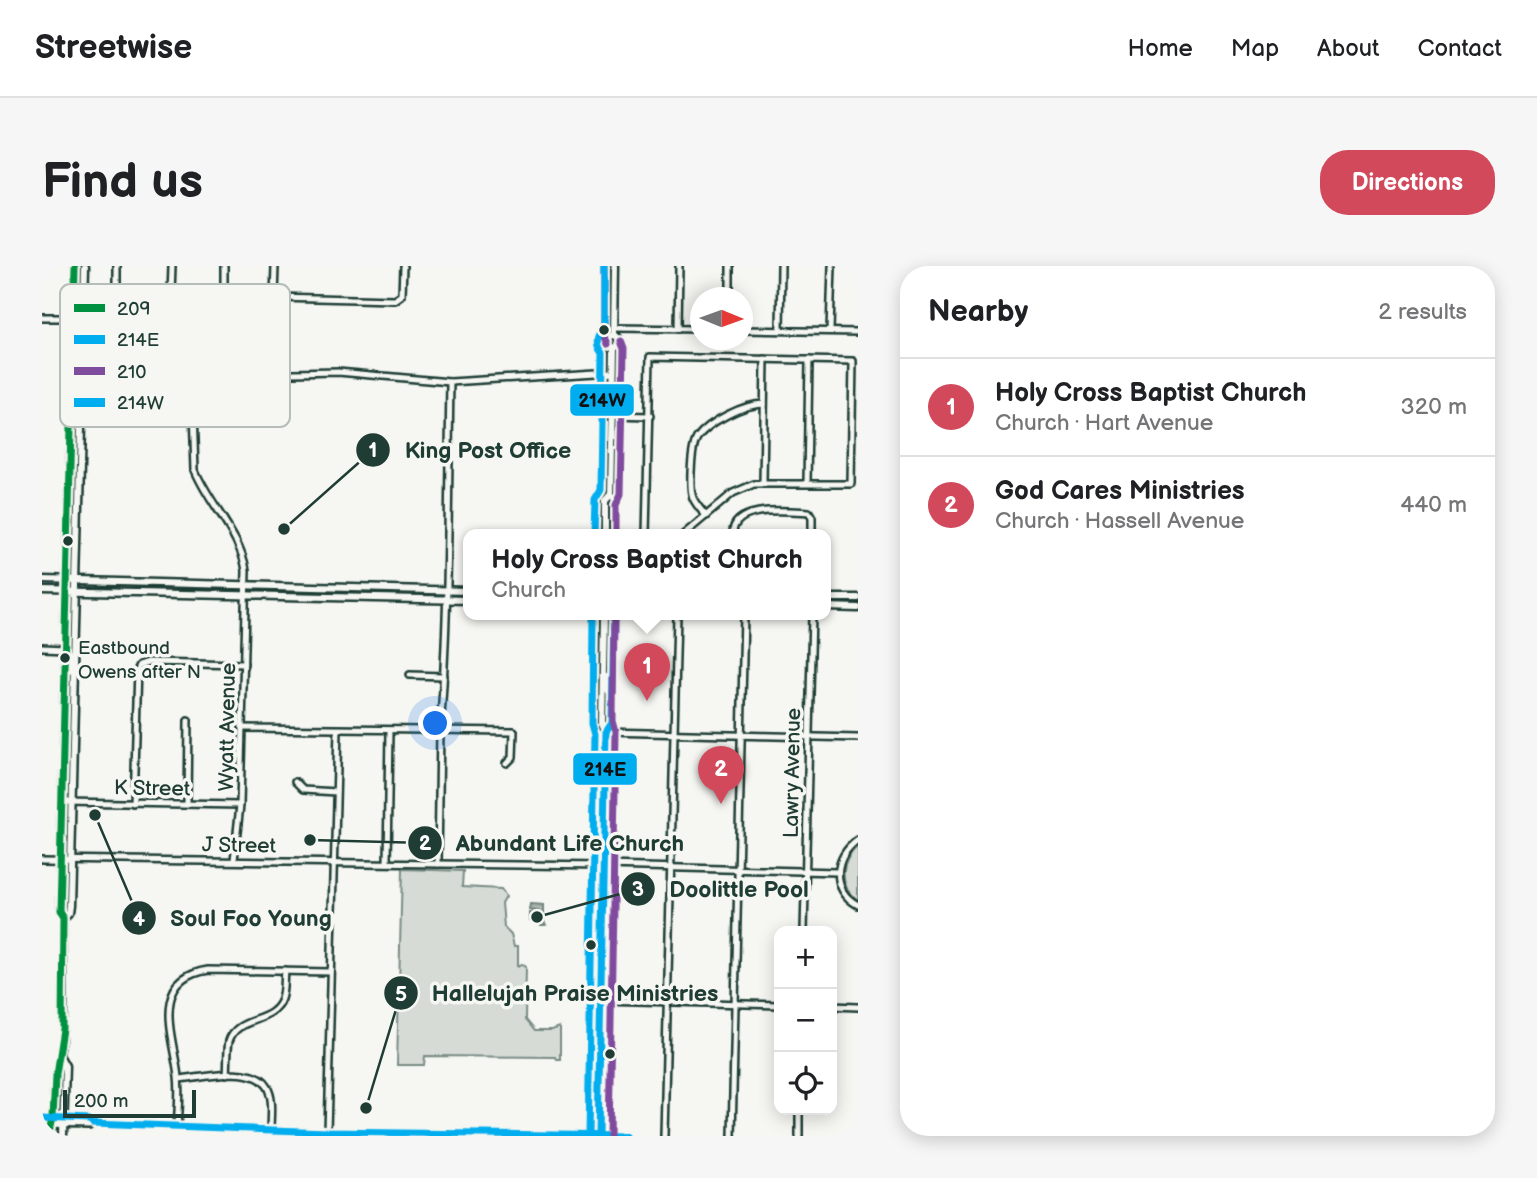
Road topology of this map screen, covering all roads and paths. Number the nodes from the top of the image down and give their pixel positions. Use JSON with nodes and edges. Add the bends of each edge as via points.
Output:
{"nodes":[{"id":1,"x":75,"y":266,"type":"edge"},
{"id":2,"x":85,"y":266,"type":"edge"},
{"id":3,"x":117,"y":266,"type":"edge"},
{"id":4,"x":172,"y":266,"type":"edge"},
{"id":5,"x":224,"y":266,"type":"edge"},
{"id":6,"x":275,"y":266,"type":"edge"},
{"id":7,"x":403,"y":266,"type":"edge"},
{"id":8,"x":615,"y":266,"type":"edge"},
{"id":9,"x":679,"y":266,"type":"edge"},
{"id":10,"x":730,"y":266,"type":"edge"},
{"id":11,"x":781,"y":266,"type":"edge"},
{"id":12,"x":832,"y":266,"type":"edge"},
{"id":13,"x":75,"y":284,"type":"edge"},
{"id":14,"x":85,"y":284,"type":"edge"},
{"id":15,"x":117,"y":284,"type":"edge"},
{"id":16,"x":171,"y":284,"type":"edge"},
{"id":17,"x":224,"y":284,"type":"edge"},
{"id":18,"x":274,"y":284,"type":"edge"},
{"id":19,"x":730,"y":287,"type":"edge"},
{"id":20,"x":290,"y":298,"type":"edge"},
{"id":21,"x":42,"y":318,"type":"edge"},
{"id":22,"x":59,"y":318,"type":"dead end"},
{"id":23,"x":678,"y":329,"type":"junction"},
{"id":24,"x":690,"y":329,"type":"edge"},
{"id":25,"x":753,"y":330,"type":"edge"},
{"id":26,"x":780,"y":330,"type":"junction"},
{"id":27,"x":614,"y":331,"type":"junction"},
{"id":28,"x":830,"y":331,"type":"junction"},
{"id":29,"x":858,"y":332,"type":"edge"},
{"id":30,"x":765,"y":359,"type":"junction"},
{"id":31,"x":808,"y":360,"type":"junction"},
{"id":32,"x":613,"y":372,"type":"junction"},
{"id":33,"x":290,"y":373,"type":"edge"},
{"id":34,"x":450,"y":382,"type":"junction"},
{"id":35,"x":764,"y":404,"type":"junction"},
{"id":36,"x":612,"y":415,"type":"junction"},
{"id":37,"x":650,"y":416,"type":"junction"},
{"id":38,"x":71,"y":427,"type":"edge"},
{"id":39,"x":81,"y":427,"type":"edge"},
{"id":40,"x":194,"y":427,"type":"edge"},
{"id":41,"x":855,"y":453,"type":"edge"},
{"id":42,"x":763,"y":483,"type":"junction"},
{"id":43,"x":807,"y":483,"type":"junction"},
{"id":44,"x":611,"y":494,"type":"junction"},
{"id":45,"x":706,"y":516,"type":"junction"},
{"id":46,"x":605,"y":529,"type":"edge"},
{"id":47,"x":615,"y":529,"type":"edge"},
{"id":48,"x":646,"y":529,"type":"edge"},
{"id":49,"x":690,"y":529,"type":"edge"},
{"id":50,"x":734,"y":529,"type":"edge"},
{"id":51,"x":812,"y":529,"type":"edge"},
{"id":52,"x":42,"y":580,"type":"edge"},
{"id":53,"x":246,"y":585,"type":"junction"},
{"id":54,"x":68,"y":586,"type":"junction"},
{"id":55,"x":78,"y":586,"type":"junction"},
{"id":56,"x":447,"y":590,"type":"junction"},
{"id":57,"x":42,"y":591,"type":"edge"},
{"id":58,"x":463,"y":591,"type":"edge"},
{"id":59,"x":246,"y":595,"type":"junction"},
{"id":60,"x":831,"y":597,"type":"edge"},
{"id":61,"x":858,"y":598,"type":"edge"},
{"id":62,"x":447,"y":600,"type":"junction"},
{"id":63,"x":463,"y":600,"type":"edge"},
{"id":64,"x":831,"y":607,"type":"edge"},
{"id":65,"x":858,"y":608,"type":"edge"},
{"id":66,"x":604,"y":620,"type":"edge"},
{"id":67,"x":614,"y":620,"type":"edge"},
{"id":68,"x":677,"y":620,"type":"edge"},
{"id":69,"x":744,"y":620,"type":"edge"},
{"id":70,"x":812,"y":620,"type":"edge"},
{"id":71,"x":42,"y":647,"type":"edge"},
{"id":72,"x":66,"y":648,"type":"junction"},
{"id":73,"x":244,"y":664,"type":"junction"},
{"id":74,"x":410,"y":675,"type":"dead end"},
{"id":75,"x":603,"y":675,"type":"junction"},
{"id":76,"x":444,"y":676,"type":"junction"},
{"id":77,"x":75,"y":677,"type":"junction"},
{"id":78,"x":612,"y":695,"type":"junction"},
{"id":79,"x":188,"y":720,"type":"dead end"},
{"id":80,"x":242,"y":728,"type":"junction"},
{"id":81,"x":64,"y":729,"type":"junction"},
{"id":82,"x":74,"y":729,"type":"junction"},
{"id":83,"x":338,"y":730,"type":"junction"},
{"id":84,"x":440,"y":730,"type":"junction"},
{"id":85,"x":389,"y":731,"type":"junction"},
{"id":86,"x":606,"y":732,"type":"junction"},
{"id":87,"x":674,"y":734,"type":"junction"},
{"id":88,"x":742,"y":735,"type":"junction"},
{"id":89,"x":809,"y":737,"type":"junction"},
{"id":90,"x":858,"y":738,"type":"edge"},
{"id":91,"x":507,"y":763,"type":"dead end"},
{"id":92,"x":295,"y":782,"type":"dead end"},
{"id":93,"x":335,"y":792,"type":"junction"},
{"id":94,"x":63,"y":802,"type":"junction"},
{"id":95,"x":72,"y":803,"type":"junction"},
{"id":96,"x":133,"y":804,"type":"junction"},
{"id":97,"x":187,"y":804,"type":"junction"},
{"id":98,"x":240,"y":805,"type":"junction"},
{"id":99,"x":858,"y":840,"type":"edge"},
{"id":100,"x":61,"y":858,"type":"junction"},
{"id":101,"x":70,"y":858,"type":"junction"},
{"id":102,"x":42,"y":859,"type":"edge"},
{"id":103,"x":234,"y":860,"type":"junction"},
{"id":104,"x":335,"y":863,"type":"junction"},
{"id":105,"x":387,"y":863,"type":"junction"},
{"id":106,"x":438,"y":864,"type":"junction"},
{"id":107,"x":604,"y":866,"type":"junction"},
{"id":108,"x":671,"y":868,"type":"junction"},
{"id":109,"x":738,"y":869,"type":"junction"},
{"id":110,"x":806,"y":871,"type":"junction"},
{"id":111,"x":837,"y":872,"type":"junction"},
{"id":112,"x":858,"y":905,"type":"edge"},
{"id":113,"x":64,"y":918,"type":"junction"},
{"id":114,"x":804,"y":926,"type":"edge"},
{"id":115,"x":285,"y":971,"type":"junction"},
{"id":116,"x":331,"y":972,"type":"junction"},
{"id":117,"x":601,"y":1000,"type":"junction"},
{"id":118,"x":668,"y":1002,"type":"junction"},
{"id":119,"x":735,"y":1003,"type":"junction"},
{"id":120,"x":774,"y":1005,"type":"edge"},
{"id":121,"x":837,"y":1006,"type":"edge"},
{"id":122,"x":858,"y":1007,"type":"edge"},
{"id":123,"x":60,"y":1057,"type":"junction"},
{"id":124,"x":227,"y":1074,"type":"junction"},
{"id":125,"x":179,"y":1079,"type":"junction"},
{"id":126,"x":799,"y":1115,"type":"edge"},
{"id":127,"x":42,"y":1118,"type":"edge"},
{"id":128,"x":53,"y":1122,"type":"junction"},
{"id":129,"x":63,"y":1123,"type":"junction"},
{"id":130,"x":42,"y":1125,"type":"edge"},
{"id":131,"x":177,"y":1126,"type":"junction"},
{"id":132,"x":271,"y":1130,"type":"junction"},
{"id":133,"x":327,"y":1132,"type":"junction"},
{"id":134,"x":296,"y":1133,"type":"edge"},
{"id":135,"x":449,"y":1134,"type":"edge"},
{"id":136,"x":49,"y":1136,"type":"edge"},
{"id":137,"x":63,"y":1136,"type":"edge"},
{"id":138,"x":598,"y":1136,"type":"edge"},
{"id":139,"x":625,"y":1136,"type":"edge"},
{"id":140,"x":664,"y":1136,"type":"edge"},
{"id":141,"x":732,"y":1136,"type":"edge"},
{"id":142,"x":799,"y":1136,"type":"edge"}],
"edges":[{"from":1,"to":13,"type":"main road"},
{"from":2,"to":14,"type":"main road"},
{"from":3,"to":15,"type":"street"},
{"from":4,"to":16,"type":"street"},
{"from":5,"to":17,"type":"street"},
{"from":6,"to":18,"type":"street"},
{"from":7,"to":20,"type":"street","via":[[402,296],[395,300]]},
{"from":8,"to":27,"type":"main road"},
{"from":9,"to":23,"type":"street"},
{"from":10,"to":19,"type":"street"},
{"from":11,"to":26,"type":"street"},
{"from":12,"to":28,"type":"street"},
{"from":21,"to":22,"type":"street"},
{"from":23,"to":24,"type":"street"},
{"from":23,"to":27,"type":"street"},
{"from":25,"to":26,"type":"street"},
{"from":26,"to":28,"type":"street"},
{"from":27,"to":32,"type":"main road","via":[[619,344],[614,349]]},
{"from":28,"to":29,"type":"street"},
{"from":30,"to":31,"type":"street"},
{"from":30,"to":35,"type":"street"},
{"from":30,"to":37,"type":"street","via":[[650,357]]},
{"from":31,"to":41,"type":"street","via":[[853,361]]},
{"from":31,"to":43,"type":"street"},
{"from":32,"to":34,"type":"street"},
{"from":32,"to":36,"type":"main road"},
{"from":33,"to":34,"type":"street","name":"Wyatt Avenue","via":[[338,372]]},
{"from":34,"to":56,"type":"street"},
{"from":35,"to":42,"type":"street"},
{"from":35,"to":45,"type":"street","via":[[741,408],[704,430],[695,443],[692,494]]},
{"from":36,"to":37,"type":"street"},
{"from":36,"to":44,"type":"main road"},
{"from":37,"to":48,"type":"street"},
{"from":38,"to":54,"type":"main road"},
{"from":39,"to":55,"type":"main road"},
{"from":40,"to":53,"type":"street","name":"Wyatt Avenue","via":[[195,470],[239,545]]},
{"from":41,"to":43,"type":"street","via":[[851,484]]},
{"from":42,"to":43,"type":"street"},
{"from":42,"to":45,"type":"street","via":[[741,489]]},
{"from":44,"to":46,"type":"main road","via":[[606,501]]},
{"from":44,"to":47,"type":"main road","via":[[616,501]]},
{"from":45,"to":49,"type":"street"},
{"from":50,"to":51,"type":"street","via":[[749,514],[760,511],[809,512]]},
{"from":52,"to":54,"type":"main road"},
{"from":53,"to":55,"type":"main road"},
{"from":53,"to":56,"type":"main road"},
{"from":53,"to":59,"type":"street","name":"Wyatt Avenue"},
{"from":54,"to":55,"type":"main road"},
{"from":54,"to":57,"type":"main road"},
{"from":54,"to":72,"type":"main road"},
{"from":55,"to":59,"type":"main road"},
{"from":55,"to":77,"type":"main road"},
{"from":56,"to":58,"type":"main road"},
{"from":56,"to":62,"type":"street"},
{"from":59,"to":62,"type":"main road"},
{"from":59,"to":73,"type":"street","name":"Wyatt Avenue"},
{"from":60,"to":61,"type":"main road"},
{"from":62,"to":63,"type":"main road"},
{"from":62,"to":76,"type":"street"},
{"from":64,"to":65,"type":"main road"},
{"from":66,"to":75,"type":"main road"},
{"from":67,"to":78,"type":"main road"},
{"from":68,"to":87,"type":"street"},
{"from":69,"to":88,"type":"street"},
{"from":70,"to":89,"type":"street","name":"Lawry Avenue"},
{"from":71,"to":72,"type":"street"},
{"from":72,"to":77,"type":"main road"},
{"from":72,"to":81,"type":"main road"},
{"from":73,"to":80,"type":"street","name":"Wyatt Avenue"},
{"from":73,"to":96,"type":"street","via":[[139,665]]},
{"from":74,"to":76,"type":"street"},
{"from":75,"to":78,"type":"main road"},
{"from":75,"to":86,"type":"main road","via":[[602,723]]},
{"from":76,"to":84,"type":"street"},
{"from":77,"to":82,"type":"main road"},
{"from":78,"to":86,"type":"main road"},
{"from":79,"to":97,"type":"street"},
{"from":80,"to":83,"type":"street"},
{"from":80,"to":98,"type":"street","name":"Wyatt Avenue"},
{"from":81,"to":82,"type":"main road"},
{"from":81,"to":94,"type":"main road"},
{"from":82,"to":95,"type":"main road"},
{"from":83,"to":85,"type":"street"},
{"from":83,"to":93,"type":"street"},
{"from":84,"to":85,"type":"street"},
{"from":84,"to":91,"type":"street","via":[[514,731],[513,757]]},
{"from":84,"to":106,"type":"street"},
{"from":85,"to":105,"type":"street"},
{"from":86,"to":87,"type":"street"},
{"from":86,"to":107,"type":"main road"},
{"from":87,"to":88,"type":"street"},
{"from":87,"to":108,"type":"street"},
{"from":88,"to":89,"type":"street"},
{"from":88,"to":109,"type":"street"},
{"from":89,"to":90,"type":"street"},
{"from":89,"to":110,"type":"street","name":"Lawry Avenue"},
{"from":92,"to":93,"type":"street","via":[[303,790]]},
{"from":93,"to":104,"type":"street"},
{"from":94,"to":95,"type":"street","name":"K Street"},
{"from":94,"to":100,"type":"main road"},
{"from":95,"to":96,"type":"street","name":"K Street"},
{"from":95,"to":101,"type":"main road"},
{"from":96,"to":97,"type":"street","name":"K Street"},
{"from":97,"to":98,"type":"street","name":"K Street"},
{"from":98,"to":103,"type":"street","name":"Wyatt Avenue"},
{"from":99,"to":111,"type":"street","via":[[844,853]]},
{"from":100,"to":101,"type":"street","name":"J Street"},
{"from":100,"to":102,"type":"street","name":"J Street"},
{"from":100,"to":113,"type":"main road","via":[[59,912]]},
{"from":101,"to":103,"type":"street","name":"J Street"},
{"from":101,"to":113,"type":"main road"},
{"from":103,"to":104,"type":"street","name":"J Street"},
{"from":104,"to":105,"type":"street","name":"J Street"},
{"from":104,"to":116,"type":"street"},
{"from":105,"to":106,"type":"street","name":"J Street"},
{"from":106,"to":107,"type":"street","name":"J Street"},
{"from":107,"to":108,"type":"street","name":"J Street"},
{"from":107,"to":117,"type":"main road"},
{"from":108,"to":109,"type":"street","name":"J Street"},
{"from":108,"to":118,"type":"street"},
{"from":109,"to":110,"type":"street","name":"J Street"},
{"from":109,"to":119,"type":"street"},
{"from":110,"to":111,"type":"street","name":"J Street"},
{"from":110,"to":114,"type":"street","name":"Lawry Avenue"},
{"from":111,"to":112,"type":"street","via":[[844,893]]},
{"from":113,"to":123,"type":"main road"},
{"from":115,"to":116,"type":"street"},
{"from":115,"to":124,"type":"street","via":[[283,996],[273,1013],[242,1025],[232,1036]]},
{"from":115,"to":125,"type":"street","via":[[208,971],[179,984],[168,1010]]},
{"from":116,"to":133,"type":"street"},
{"from":117,"to":118,"type":"street"},
{"from":117,"to":138,"type":"main road"},
{"from":118,"to":119,"type":"street"},
{"from":118,"to":140,"type":"street"},
{"from":119,"to":120,"type":"street"},
{"from":119,"to":141,"type":"street"},
{"from":121,"to":122,"type":"street"},
{"from":123,"to":128,"type":"main road"},
{"from":123,"to":129,"type":"main road","via":[[65,1066]]},
{"from":124,"to":125,"type":"street"},
{"from":124,"to":132,"type":"street","via":[[254,1075],[263,1082],[271,1101]]},
{"from":125,"to":131,"type":"street"},
{"from":126,"to":142,"type":"street"},
{"from":127,"to":128,"type":"street"},
{"from":128,"to":129,"type":"street"},
{"from":128,"to":130,"type":"street"},
{"from":128,"to":136,"type":"main road"},
{"from":129,"to":131,"type":"street","via":[[89,1120]]},
{"from":129,"to":137,"type":"main road"},
{"from":131,"to":132,"type":"street"},
{"from":132,"to":134,"type":"street"},
{"from":133,"to":134,"type":"street"},
{"from":133,"to":135,"type":"street"},
{"from":135,"to":138,"type":"street"},
{"from":138,"to":139,"type":"street"}]}
